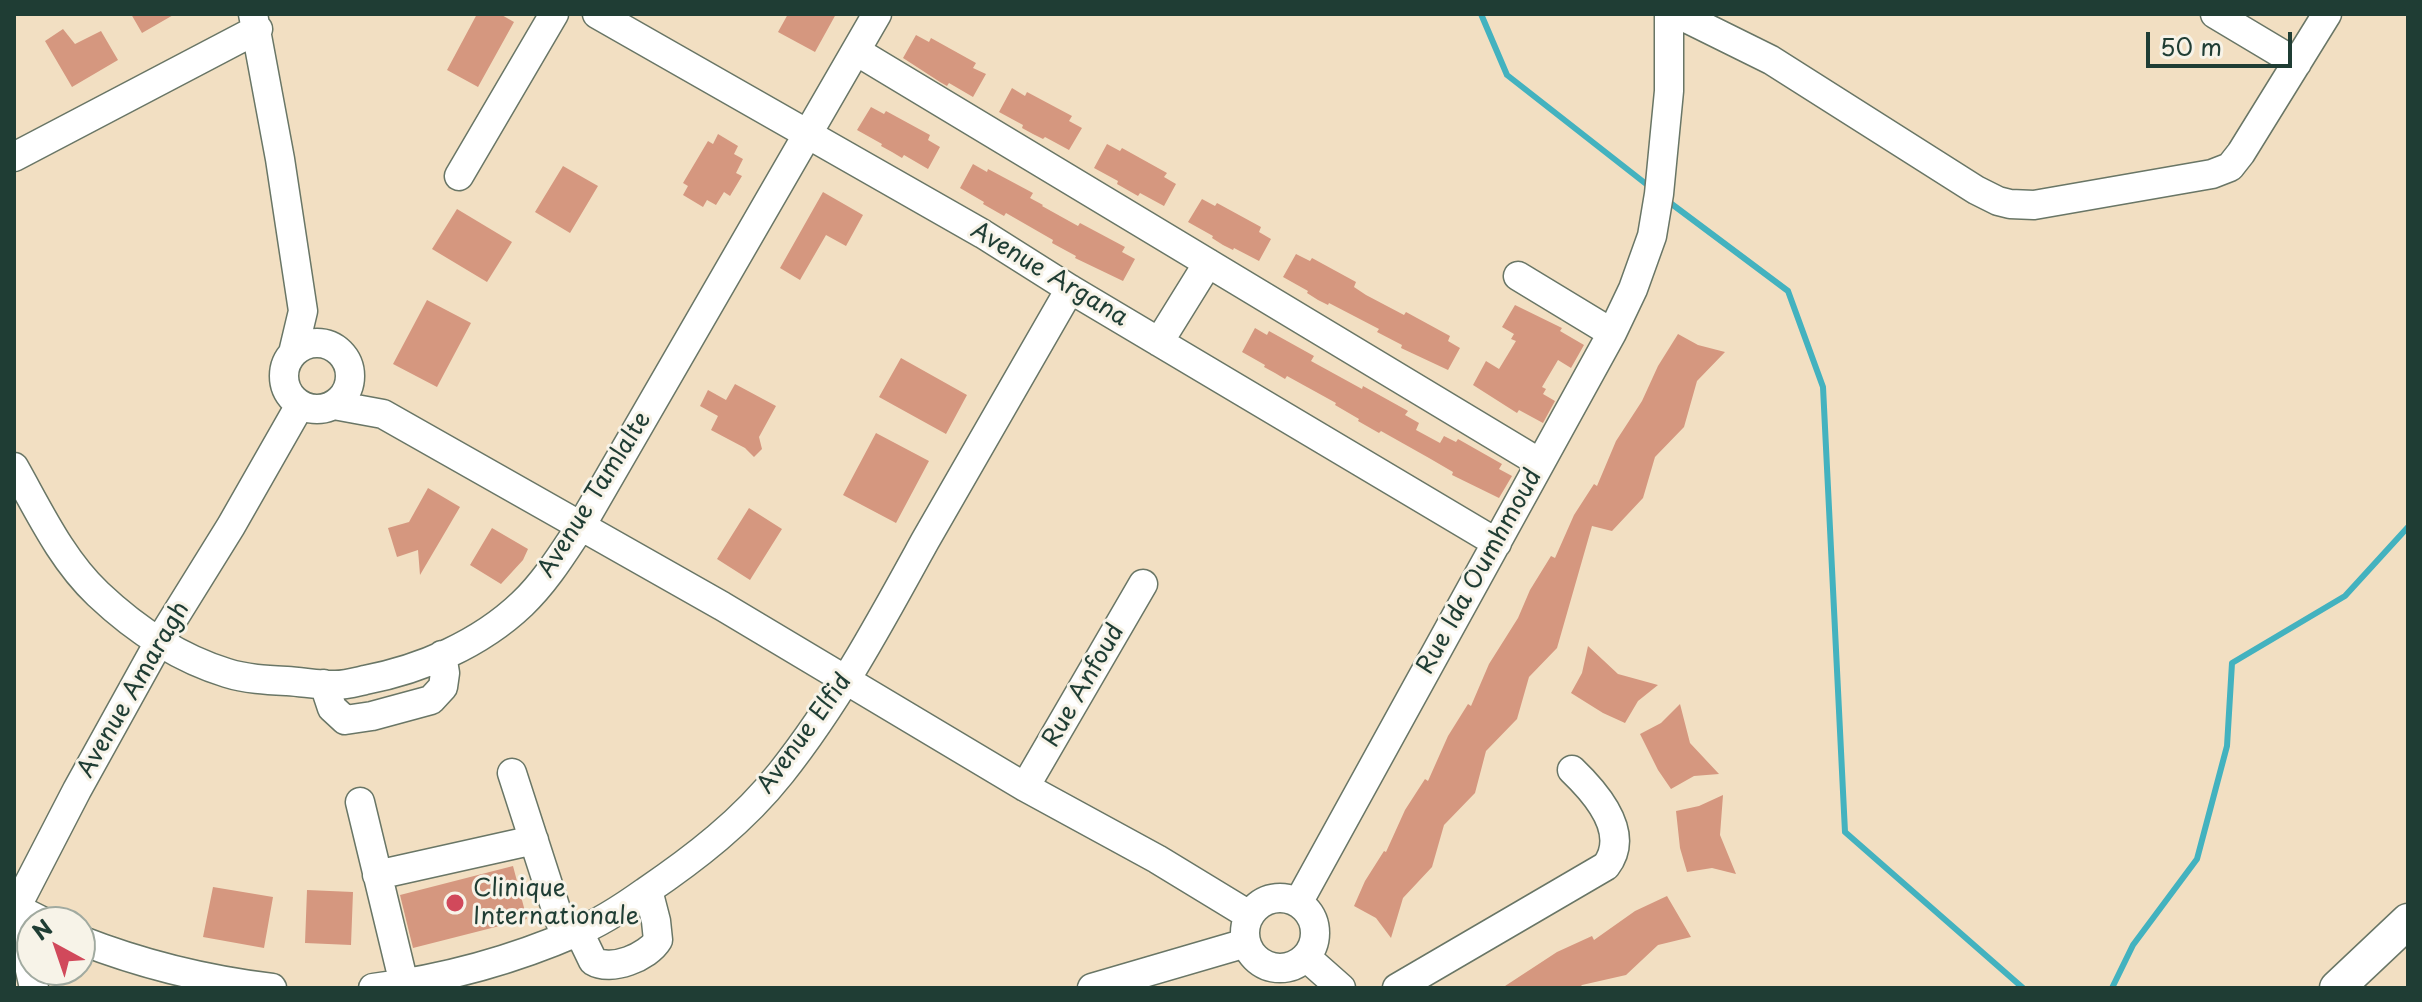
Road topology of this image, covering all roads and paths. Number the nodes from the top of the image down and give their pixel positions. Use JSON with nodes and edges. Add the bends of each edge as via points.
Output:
{"nodes":[{"id":1,"x":554,"y":14,"type":"edge"},
{"id":2,"x":597,"y":14,"type":"edge"},
{"id":3,"x":877,"y":14,"type":"edge"},
{"id":4,"x":1669,"y":14,"type":"edge"},
{"id":5,"x":1678,"y":14,"type":"edge"},
{"id":6,"x":2215,"y":14,"type":"edge"},
{"id":7,"x":2327,"y":14,"type":"edge"},
{"id":8,"x":256,"y":22,"type":"edge"},
{"id":9,"x":856,"y":51,"type":"junction"},
{"id":10,"x":2297,"y":63,"type":"junction"},
{"id":11,"x":808,"y":136,"type":"junction"},
{"id":12,"x":14,"y":157,"type":"edge"},
{"id":13,"x":459,"y":176,"type":"dead end"},
{"id":14,"x":1208,"y":263,"type":"junction"},
{"id":15,"x":1518,"y":276,"type":"dead end"},
{"id":16,"x":1070,"y":289,"type":"junction"},
{"id":17,"x":303,"y":311,"type":"junction"},
{"id":18,"x":1612,"y":333,"type":"junction"},
{"id":19,"x":1159,"y":342,"type":"junction"},
{"id":20,"x":328,"y":345,"type":"junction"},
{"id":21,"x":293,"y":353,"type":"junction"},
{"id":22,"x":351,"y":376,"type":"junction"},
{"id":23,"x":300,"y":405,"type":"junction"},
{"id":24,"x":334,"y":405,"type":"junction"},
{"id":25,"x":383,"y":414,"type":"junction"},
{"id":26,"x":1540,"y":463,"type":"junction"},
{"id":27,"x":14,"y":467,"type":"edge"},
{"id":28,"x":581,"y":526,"type":"junction"},
{"id":29,"x":1497,"y":543,"type":"junction"},
{"id":30,"x":1143,"y":584,"type":"dead end"},
{"id":31,"x":159,"y":642,"type":"junction"},
{"id":32,"x":846,"y":682,"type":"junction"},
{"id":33,"x":1572,"y":770,"type":"dead end"},
{"id":34,"x":512,"y":773,"type":"dead end"},
{"id":35,"x":1025,"y":787,"type":"junction"},
{"id":36,"x":360,"y":802,"type":"dead end"},
{"id":37,"x":534,"y":840,"type":"junction"},
{"id":38,"x":377,"y":875,"type":"junction"},
{"id":39,"x":648,"y":890,"type":"junction"},
{"id":40,"x":1298,"y":903,"type":"junction"},
{"id":41,"x":15,"y":907,"type":"edge"},
{"id":42,"x":2408,"y":921,"type":"edge"},
{"id":43,"x":1247,"y":929,"type":"junction"},
{"id":44,"x":572,"y":934,"type":"junction"},
{"id":45,"x":96,"y":945,"type":"edge"},
{"id":46,"x":1306,"y":957,"type":"junction"},
{"id":47,"x":404,"y":984,"type":"junction"},
{"id":48,"x":34,"y":988,"type":"edge"},
{"id":49,"x":272,"y":988,"type":"edge"},
{"id":50,"x":373,"y":988,"type":"edge"},
{"id":51,"x":1092,"y":988,"type":"edge"},
{"id":52,"x":1341,"y":988,"type":"edge"},
{"id":53,"x":1397,"y":988,"type":"edge"},
{"id":54,"x":2337,"y":988,"type":"edge"}],
"edges":[{"from":1,"to":13,"type":"street"},
{"from":2,"to":11,"type":"street","name":"Avenue Argana"},
{"from":3,"to":9,"type":"street","name":"Avenue Tamlalte"},
{"from":4,"to":18,"type":"street","name":"Rue Ida Oumhmoud","via":[[1669,91],[1652,236]]},
{"from":5,"to":10,"type":"street","via":[[1807,81],[1987,196],[2022,205],[2222,171],[2236,161]]},
{"from":6,"to":10,"type":"street"},
{"from":7,"to":10,"type":"street"},
{"from":8,"to":12,"type":"street"},
{"from":8,"to":17,"type":"street"},
{"from":9,"to":11,"type":"street","name":"Avenue Tamlalte"},
{"from":9,"to":14,"type":"street"},
{"from":11,"to":16,"type":"street","name":"Avenue Argana"},
{"from":11,"to":28,"type":"street","name":"Avenue Tamlalte"},
{"from":14,"to":19,"type":"street"},
{"from":14,"to":26,"type":"street"},
{"from":15,"to":18,"type":"street"},
{"from":16,"to":19,"type":"street","name":"Avenue Argana"},
{"from":16,"to":32,"type":"street","name":"Avenue Elfid"},
{"from":17,"to":20,"type":"street"},
{"from":17,"to":21,"type":"street"},
{"from":18,"to":26,"type":"street","name":"Rue Ida Oumhmoud"},
{"from":19,"to":29,"type":"street","name":"Avenue Argana"},
{"from":20,"to":21,"type":"street","via":[[316,343]]},
{"from":20,"to":22,"type":"street","via":[[345,357]]},
{"from":21,"to":23,"type":"street","via":[[283,375],[291,398]]},
{"from":22,"to":24,"type":"street","via":[[349,388]]},
{"from":22,"to":25,"type":"street"},
{"from":23,"to":24,"type":"street","via":[[317,410]]},
{"from":23,"to":31,"type":"street","name":"Avenue Amaragh"},
{"from":24,"to":25,"type":"street"},
{"from":25,"to":28,"type":"street"},
{"from":26,"to":29,"type":"street","name":"Rue Ida Oumhmoud"},
{"from":27,"to":31,"type":"street","name":"Avenue Tamlalte","via":[[65,555],[95,592]]},
{"from":28,"to":31,"type":"street","name":"Avenue Tamlalte","via":[[548,575],[499,623],[472,641],[392,675],[338,685],[261,680],[227,673]]},
{"from":28,"to":32,"type":"street"},
{"from":29,"to":40,"type":"street","name":"Rue Ida Oumhmoud"},
{"from":30,"to":35,"type":"street","name":"Rue Anfoud"},
{"from":31,"to":41,"type":"street","name":"Avenue Amaragh"},
{"from":32,"to":35,"type":"street"},
{"from":32,"to":39,"type":"street","name":"Avenue Elfid","via":[[747,811],[710,846]]},
{"from":33,"to":53,"type":"street","via":[[1595,794],[1613,830],[1615,852],[1606,866]]},
{"from":34,"to":37,"type":"street"},
{"from":35,"to":43,"type":"street","via":[[1157,859]]},
{"from":36,"to":38,"type":"street"},
{"from":37,"to":38,"type":"street"},
{"from":37,"to":44,"type":"street"},
{"from":38,"to":47,"type":"street"},
{"from":39,"to":44,"type":"street","name":"Avenue Elfid"},
{"from":39,"to":44,"type":"street","via":[[658,940],[648,953],[598,964]]},
{"from":40,"to":43,"type":"street","via":[[1288,898],[1266,901],[1256,907]]},
{"from":40,"to":46,"type":"street","via":[[1307,911],[1315,934]]},
{"from":41,"to":48,"type":"street"},
{"from":42,"to":54,"type":"main road"},
{"from":43,"to":46,"type":"street","via":[[1251,954],[1260,962],[1284,968]]},
{"from":43,"to":51,"type":"street"},
{"from":44,"to":47,"type":"street","name":"Avenue Elfid","via":[[465,971]]},
{"from":45,"to":49,"type":"street","via":[[226,983]]},
{"from":46,"to":52,"type":"street"},
{"from":47,"to":50,"type":"street","name":"Avenue Elfid"}]}
